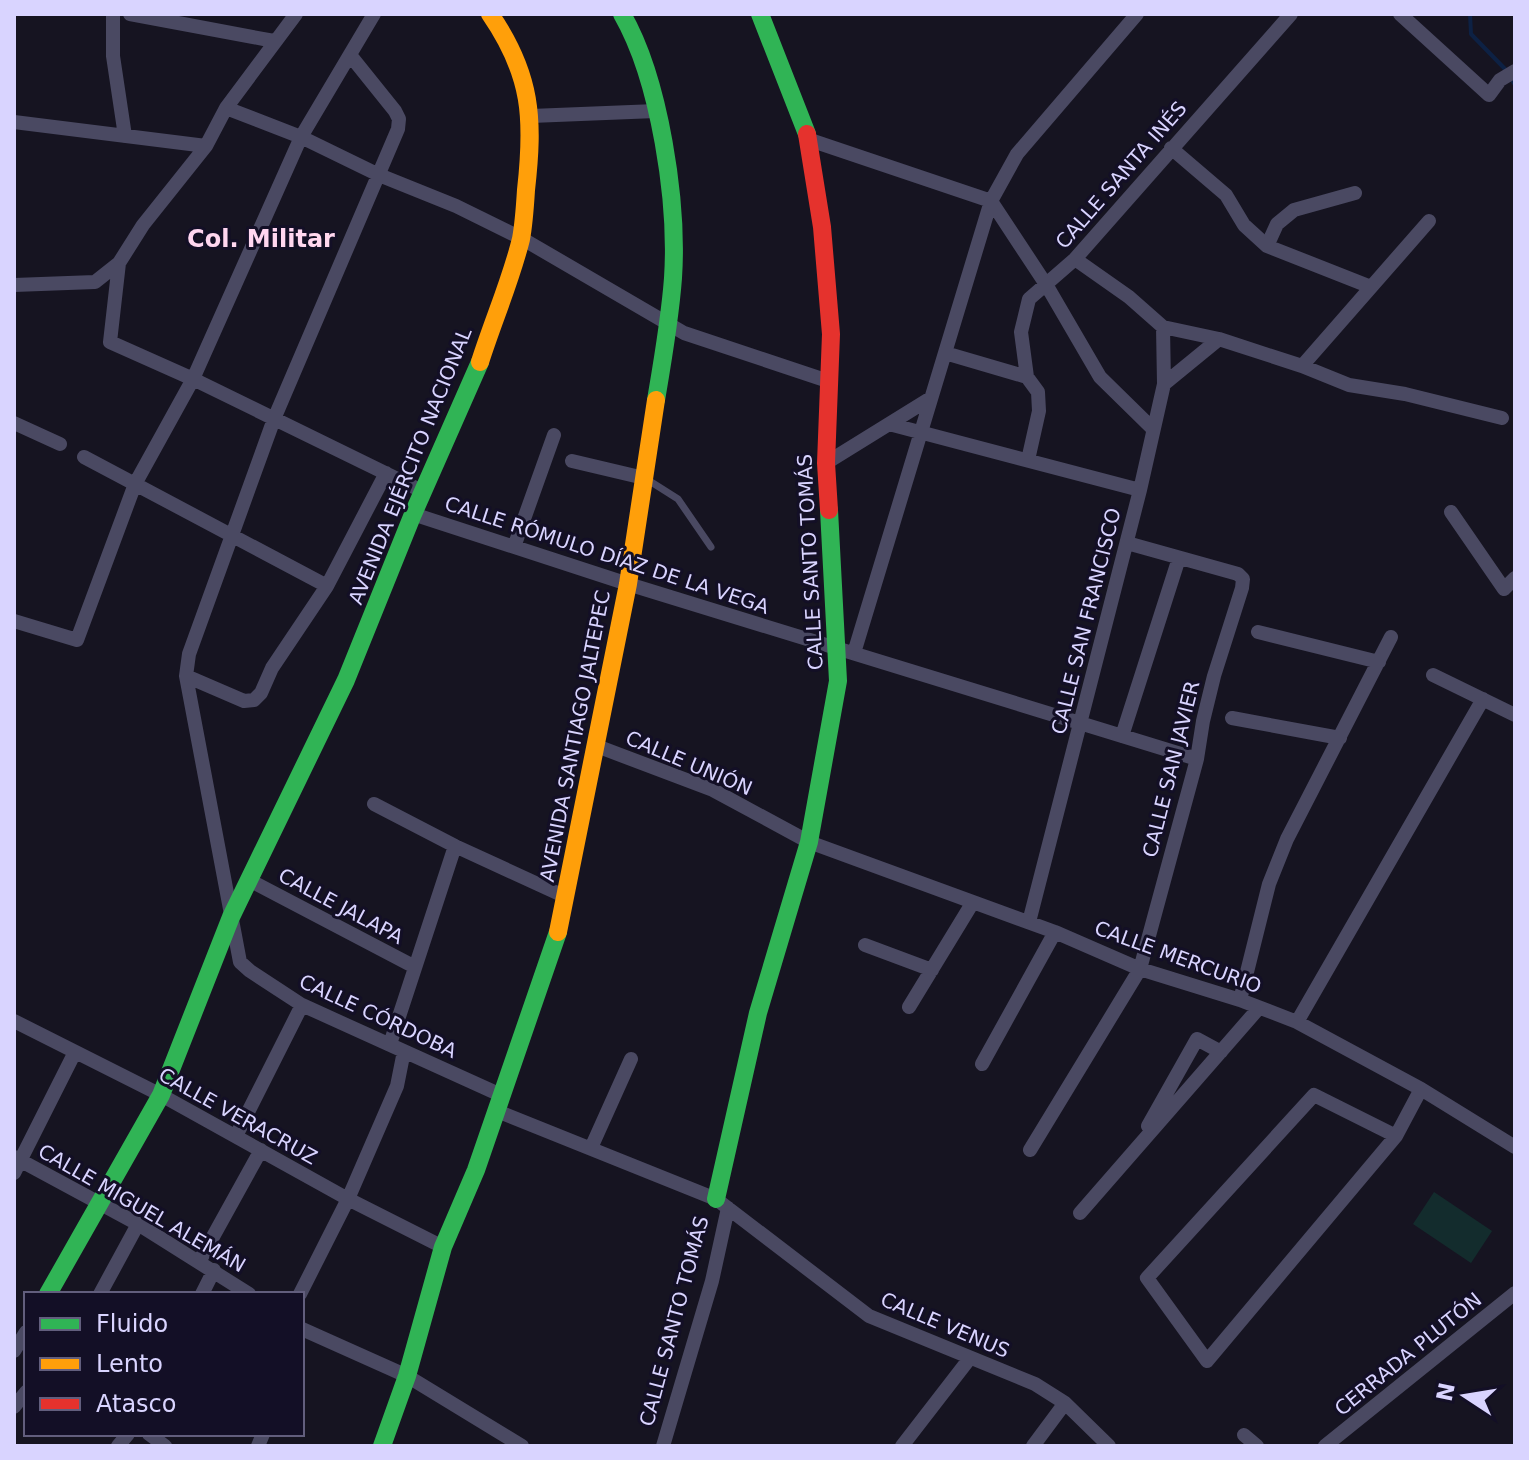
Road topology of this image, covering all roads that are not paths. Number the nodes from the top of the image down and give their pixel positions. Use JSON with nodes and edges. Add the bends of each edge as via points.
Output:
{"nodes":[{"id":1,"x":113,"y":14,"type":"edge"},
{"id":2,"x":130,"y":14,"type":"edge"},
{"id":3,"x":296,"y":14,"type":"edge"},
{"id":4,"x":374,"y":14,"type":"edge"},
{"id":5,"x":490,"y":14,"type":"edge"},
{"id":6,"x":622,"y":14,"type":"edge"},
{"id":7,"x":760,"y":14,"type":"edge"},
{"id":8,"x":1137,"y":14,"type":"edge"},
{"id":9,"x":1291,"y":14,"type":"edge"},
{"id":10,"x":1400,"y":14,"type":"edge"},
{"id":11,"x":199,"y":20,"type":"edge"},
{"id":12,"x":274,"y":41,"type":"junction"},
{"id":13,"x":350,"y":55,"type":"junction"},
{"id":14,"x":1515,"y":71,"type":"edge"},
{"id":15,"x":226,"y":108,"type":"junction"},
{"id":16,"x":656,"y":111,"type":"junction"},
{"id":17,"x":531,"y":116,"type":"junction"},
{"id":18,"x":14,"y":122,"type":"edge"},
{"id":19,"x":125,"y":136,"type":"junction"},
{"id":20,"x":301,"y":137,"type":"junction"},
{"id":21,"x":810,"y":140,"type":"junction"},
{"id":22,"x":206,"y":146,"type":"junction"},
{"id":23,"x":1171,"y":148,"type":"junction"},
{"id":24,"x":379,"y":175,"type":"junction"},
{"id":25,"x":1355,"y":193,"type":"dead end"},
{"id":26,"x":991,"y":201,"type":"junction"},
{"id":27,"x":1429,"y":221,"type":"dead end"},
{"id":28,"x":521,"y":238,"type":"junction"},
{"id":29,"x":1267,"y":246,"type":"junction"},
{"id":30,"x":1075,"y":259,"type":"junction"},
{"id":31,"x":119,"y":263,"type":"junction"},
{"id":32,"x":14,"y":285,"type":"edge"},
{"id":33,"x":1047,"y":286,"type":"junction"},
{"id":34,"x":1371,"y":287,"type":"junction"},
{"id":35,"x":668,"y":324,"type":"junction"},
{"id":36,"x":1163,"y":327,"type":"junction"},
{"id":37,"x":1219,"y":339,"type":"junction"},
{"id":38,"x":945,"y":353,"type":"junction"},
{"id":39,"x":1302,"y":366,"type":"junction"},
{"id":40,"x":1027,"y":377,"type":"junction"},
{"id":41,"x":193,"y":379,"type":"junction"},
{"id":42,"x":828,"y":381,"type":"junction"},
{"id":43,"x":1164,"y":384,"type":"junction"},
{"id":44,"x":931,"y":398,"type":"junction"},
{"id":45,"x":1502,"y":418,"type":"dead end"},
{"id":46,"x":274,"y":419,"type":"junction"},
{"id":47,"x":14,"y":423,"type":"edge"},
{"id":48,"x":889,"y":424,"type":"junction"},
{"id":49,"x":1152,"y":428,"type":"junction"},
{"id":50,"x":921,"y":433,"type":"junction"},
{"id":51,"x":554,"y":435,"type":"dead end"},
{"id":52,"x":60,"y":444,"type":"dead end"},
{"id":53,"x":84,"y":457,"type":"dead end"},
{"id":54,"x":1028,"y":460,"type":"junction"},
{"id":55,"x":572,"y":461,"type":"dead end"},
{"id":56,"x":826,"y":463,"type":"junction"},
{"id":57,"x":386,"y":473,"type":"junction"},
{"id":58,"x":644,"y":478,"type":"junction"},
{"id":59,"x":135,"y":484,"type":"junction"},
{"id":60,"x":1140,"y":490,"type":"junction"},
{"id":61,"x":424,"y":492,"type":"junction"},
{"id":62,"x":1451,"y":512,"type":"dead end"},
{"id":63,"x":413,"y":514,"type":"junction"},
{"id":64,"x":231,"y":533,"type":"junction"},
{"id":65,"x":1127,"y":543,"type":"junction"},
{"id":66,"x":514,"y":547,"type":"junction"},
{"id":67,"x":711,"y":547,"type":"dead end"},
{"id":68,"x":1179,"y":558,"type":"junction"},
{"id":69,"x":1515,"y":578,"type":"edge"},
{"id":70,"x":628,"y":584,"type":"junction"},
{"id":71,"x":327,"y":586,"type":"junction"},
{"id":72,"x":14,"y":621,"type":"edge"},
{"id":73,"x":1258,"y":632,"type":"dead end"},
{"id":74,"x":1391,"y":637,"type":"dead end"},
{"id":75,"x":834,"y":647,"type":"junction"},
{"id":76,"x":854,"y":653,"type":"junction"},
{"id":77,"x":1379,"y":662,"type":"junction"},
{"id":78,"x":1433,"y":675,"type":"dead end"},
{"id":79,"x":186,"y":676,"type":"junction"},
{"id":80,"x":1483,"y":699,"type":"junction"},
{"id":81,"x":1515,"y":715,"type":"edge"},
{"id":82,"x":1232,"y":718,"type":"dead end"},
{"id":83,"x":1081,"y":723,"type":"junction"},
{"id":84,"x":1122,"y":736,"type":"junction"},
{"id":85,"x":1340,"y":738,"type":"junction"},
{"id":86,"x":594,"y":745,"type":"junction"},
{"id":87,"x":1197,"y":759,"type":"junction"},
{"id":88,"x":374,"y":804,"type":"dead end"},
{"id":89,"x":809,"y":842,"type":"junction"},
{"id":90,"x":455,"y":846,"type":"junction"},
{"id":91,"x":249,"y":880,"type":"junction"},
{"id":92,"x":566,"y":897,"type":"junction"},
{"id":93,"x":973,"y":902,"type":"junction"},
{"id":94,"x":231,"y":917,"type":"junction"},
{"id":95,"x":1029,"y":922,"type":"junction"},
{"id":96,"x":1055,"y":932,"type":"junction"},
{"id":97,"x":865,"y":945,"type":"dead end"},
{"id":98,"x":415,"y":967,"type":"junction"},
{"id":99,"x":1140,"y":969,"type":"junction"},
{"id":100,"x":932,"y":970,"type":"junction"},
{"id":101,"x":1240,"y":1000,"type":"junction"},
{"id":102,"x":302,"y":1005,"type":"junction"},
{"id":103,"x":909,"y":1007,"type":"dead end"},
{"id":104,"x":1258,"y":1009,"type":"junction"},
{"id":105,"x":14,"y":1021,"type":"edge"},
{"id":106,"x":1297,"y":1022,"type":"junction"},
{"id":107,"x":390,"y":1044,"type":"junction"},
{"id":108,"x":404,"y":1051,"type":"junction"},
{"id":109,"x":75,"y":1052,"type":"junction"},
{"id":110,"x":1221,"y":1052,"type":"junction"},
{"id":111,"x":631,"y":1059,"type":"dead end"},
{"id":112,"x":982,"y":1064,"type":"dead end"},
{"id":113,"x":1421,"y":1089,"type":"junction"},
{"id":114,"x":161,"y":1095,"type":"junction"},
{"id":115,"x":500,"y":1104,"type":"junction"},
{"id":116,"x":236,"y":1136,"type":"junction"},
{"id":117,"x":1396,"y":1136,"type":"junction"},
{"id":118,"x":1515,"y":1147,"type":"edge"},
{"id":119,"x":591,"y":1148,"type":"junction"},
{"id":120,"x":261,"y":1150,"type":"junction"},
{"id":121,"x":1030,"y":1150,"type":"dead end"},
{"id":122,"x":1134,"y":1151,"type":"junction"},
{"id":123,"x":17,"y":1163,"type":"edge"},
{"id":124,"x":348,"y":1199,"type":"junction"},
{"id":125,"x":100,"y":1204,"type":"junction"},
{"id":126,"x":722,"y":1204,"type":"junction"},
{"id":127,"x":1080,"y":1213,"type":"dead end"},
{"id":128,"x":138,"y":1224,"type":"junction"},
{"id":129,"x":443,"y":1247,"type":"junction"},
{"id":130,"x":199,"y":1262,"type":"junction"},
{"id":131,"x":214,"y":1270,"type":"junction"},
{"id":132,"x":49,"y":1292,"type":"edge"},
{"id":133,"x":101,"y":1292,"type":"edge"},
{"id":134,"x":203,"y":1292,"type":"edge"},
{"id":135,"x":246,"y":1292,"type":"edge"},
{"id":136,"x":301,"y":1292,"type":"edge"},
{"id":137,"x":1515,"y":1293,"type":"edge"},
{"id":138,"x":304,"y":1333,"type":"edge"},
{"id":139,"x":970,"y":1358,"type":"junction"},
{"id":140,"x":407,"y":1376,"type":"junction"},
{"id":141,"x":1065,"y":1403,"type":"junction"},
{"id":142,"x":1244,"y":1435,"type":"dead end"},
{"id":143,"x":382,"y":1446,"type":"edge"},
{"id":144,"x":522,"y":1446,"type":"edge"},
{"id":145,"x":663,"y":1446,"type":"edge"},
{"id":146,"x":902,"y":1446,"type":"edge"},
{"id":147,"x":1033,"y":1446,"type":"edge"},
{"id":148,"x":1109,"y":1446,"type":"edge"},
{"id":149,"x":1257,"y":1446,"type":"edge"},
{"id":150,"x":1325,"y":1446,"type":"edge"}],
"edges":[{"from":1,"to":19,"type":"street","via":[[113,56]]},
{"from":2,"to":11,"type":"street"},
{"from":3,"to":12,"type":"street"},
{"from":4,"to":13,"type":"street"},
{"from":5,"to":17,"type":"street","name":"AVENIDA EJÉRCITO NACIONAL","via":[[522,75]]},
{"from":6,"to":16,"type":"street","name":"AVENIDA SANTIAGO JALTEPEC","via":[[634,35]]},
{"from":7,"to":21,"type":"street","name":"CALLE SANTO TOMÁS"},
{"from":8,"to":26,"type":"street","via":[[1017,154]]},
{"from":9,"to":23,"type":"street","name":"CALLE SANTA INÉS"},
{"from":10,"to":14,"type":"street","via":[[1489,95]]},
{"from":11,"to":12,"type":"street"},
{"from":12,"to":15,"type":"street"},
{"from":13,"to":20,"type":"street"},
{"from":13,"to":24,"type":"street","via":[[399,119]]},
{"from":15,"to":20,"type":"street"},
{"from":15,"to":22,"type":"street"},
{"from":16,"to":17,"type":"street"},
{"from":16,"to":35,"type":"street","name":"AVENIDA SANTIAGO JALTEPEC","via":[[672,224]]},
{"from":17,"to":28,"type":"street","name":"AVENIDA EJÉRCITO NACIONAL"},
{"from":18,"to":19,"type":"street"},
{"from":19,"to":22,"type":"street"},
{"from":20,"to":24,"type":"street"},
{"from":20,"to":41,"type":"street"},
{"from":21,"to":26,"type":"street"},
{"from":21,"to":42,"type":"street","name":"CALLE SANTO TOMÁS","via":[[831,334]]},
{"from":22,"to":31,"type":"street"},
{"from":23,"to":29,"type":"street","via":[[1226,195],[1244,225]]},
{"from":23,"to":30,"type":"street","name":"CALLE SANTA INÉS"},
{"from":24,"to":28,"type":"street"},
{"from":24,"to":46,"type":"street"},
{"from":25,"to":29,"type":"street","via":[[1294,210],[1277,224]]},
{"from":26,"to":33,"type":"street"},
{"from":26,"to":38,"type":"street"},
{"from":27,"to":34,"type":"street"},
{"from":28,"to":35,"type":"street"},
{"from":28,"to":61,"type":"street","name":"AVENIDA EJÉRCITO NACIONAL","via":[[476,374]]},
{"from":29,"to":34,"type":"street"},
{"from":30,"to":33,"type":"street","name":"CALLE SANTA INÉS"},
{"from":30,"to":36,"type":"street"},
{"from":31,"to":32,"type":"street","via":[[95,282]]},
{"from":31,"to":41,"type":"street","via":[[110,342]]},
{"from":33,"to":40,"type":"street","name":"CALLE SANTA INÉS","via":[[1029,299],[1021,332]]},
{"from":33,"to":49,"type":"street","via":[[1100,377]]},
{"from":34,"to":39,"type":"street"},
{"from":35,"to":42,"type":"street"},
{"from":35,"to":58,"type":"street","name":"AVENIDA SANTIAGO JALTEPEC"},
{"from":36,"to":37,"type":"street"},
{"from":36,"to":43,"type":"street","name":"CALLE SAN FRANCISCO"},
{"from":37,"to":39,"type":"street"},
{"from":37,"to":43,"type":"street"},
{"from":38,"to":40,"type":"street"},
{"from":38,"to":44,"type":"street"},
{"from":39,"to":45,"type":"street","via":[[1349,385]]},
{"from":40,"to":54,"type":"street","name":"CALLE SANTA INÉS","via":[[1038,392],[1039,411]]},
{"from":41,"to":46,"type":"street"},
{"from":41,"to":59,"type":"street"},
{"from":42,"to":56,"type":"street","name":"CALLE SANTO TOMÁS"},
{"from":43,"to":49,"type":"street","name":"CALLE SAN FRANCISCO"},
{"from":44,"to":48,"type":"street"},
{"from":44,"to":50,"type":"street"},
{"from":46,"to":57,"type":"street"},
{"from":46,"to":64,"type":"street"},
{"from":47,"to":52,"type":"street"},
{"from":48,"to":50,"type":"street"},
{"from":48,"to":56,"type":"street"},
{"from":49,"to":60,"type":"street","name":"CALLE SAN FRANCISCO"},
{"from":50,"to":54,"type":"street"},
{"from":50,"to":76,"type":"street"},
{"from":51,"to":66,"type":"street"},
{"from":53,"to":59,"type":"street"},
{"from":54,"to":60,"type":"street"},
{"from":55,"to":58,"type":"street"},
{"from":56,"to":75,"type":"street","name":"CALLE SANTO TOMÁS"},
{"from":57,"to":61,"type":"street"},
{"from":57,"to":71,"type":"street"},
{"from":58,"to":67,"type":"lane","via":[[678,499]]},
{"from":58,"to":70,"type":"street","name":"AVENIDA SANTIAGO JALTEPEC"},
{"from":59,"to":64,"type":"street"},
{"from":59,"to":72,"type":"street","via":[[77,640]]},
{"from":60,"to":65,"type":"street","name":"CALLE SAN FRANCISCO"},
{"from":61,"to":63,"type":"street","name":"AVENIDA EJÉRCITO NACIONAL"},
{"from":62,"to":69,"type":"street","via":[[1504,589]]},
{"from":63,"to":66,"type":"street","name":"CALLE RÓMULO DÍAZ DE LA VEGA"},
{"from":63,"to":91,"type":"street","name":"AVENIDA EJÉRCITO NACIONAL","via":[[346,680]]},
{"from":64,"to":71,"type":"street"},
{"from":64,"to":79,"type":"street"},
{"from":65,"to":68,"type":"street"},
{"from":65,"to":83,"type":"street","name":"CALLE SAN FRANCISCO"},
{"from":66,"to":70,"type":"street","name":"CALLE RÓMULO DÍAZ DE LA VEGA"},
{"from":68,"to":84,"type":"street"},
{"from":68,"to":87,"type":"street","name":"CALLE SAN JAVIER","via":[[1243,579]]},
{"from":70,"to":75,"type":"street","name":"CALLE RÓMULO DÍAZ DE LA VEGA"},
{"from":70,"to":86,"type":"street","name":"AVENIDA SANTIAGO JALTEPEC"},
{"from":71,"to":79,"type":"street","via":[[254,700],[244,701]]},
{"from":73,"to":77,"type":"street"},
{"from":74,"to":77,"type":"street"},
{"from":75,"to":76,"type":"street","name":"CALLE RÓMULO DÍAZ DE LA VEGA"},
{"from":75,"to":89,"type":"street","name":"CALLE SANTO TOMÁS","via":[[838,681]]},
{"from":76,"to":83,"type":"street","name":"CALLE RÓMULO DÍAZ DE LA VEGA"},
{"from":77,"to":85,"type":"street"},
{"from":78,"to":80,"type":"street"},
{"from":79,"to":94,"type":"street","name":"CALLE CÓRDOBA"},
{"from":80,"to":81,"type":"street"},
{"from":80,"to":106,"type":"street"},
{"from":82,"to":85,"type":"street"},
{"from":83,"to":84,"type":"street","name":"CALLE RÓMULO DÍAZ DE LA VEGA"},
{"from":83,"to":95,"type":"street","name":"CALLE SAN FRANCISCO"},
{"from":84,"to":87,"type":"street","name":"CALLE RÓMULO DÍAZ DE LA VEGA"},
{"from":85,"to":101,"type":"street","via":[[1269,884]]},
{"from":86,"to":89,"type":"street","name":"CALLE UNIÓN","via":[[713,790]]},
{"from":86,"to":92,"type":"street","name":"AVENIDA SANTIAGO JALTEPEC"},
{"from":87,"to":99,"type":"street","name":"CALLE SAN JAVIER"},
{"from":88,"to":90,"type":"street"},
{"from":89,"to":93,"type":"street","name":"CALLE MERCURIO"},
{"from":89,"to":126,"type":"street","name":"CALLE SANTO TOMÁS","via":[[758,1013]]},
{"from":90,"to":92,"type":"street"},
{"from":90,"to":98,"type":"street"},
{"from":91,"to":94,"type":"street","name":"AVENIDA EJÉRCITO NACIONAL"},
{"from":91,"to":98,"type":"street","name":"CALLE JALAPA"},
{"from":92,"to":115,"type":"street","name":"AVENIDA SANTIAGO JALTEPEC","via":[[556,944]]},
{"from":93,"to":95,"type":"street","name":"CALLE MERCURIO"},
{"from":93,"to":100,"type":"street"},
{"from":94,"to":102,"type":"street","name":"CALLE CÓRDOBA","via":[[240,962]]},
{"from":94,"to":114,"type":"street","name":"AVENIDA EJÉRCITO NACIONAL"},
{"from":95,"to":96,"type":"street","name":"CALLE MERCURIO"},
{"from":96,"to":99,"type":"street","name":"CALLE MERCURIO"},
{"from":96,"to":112,"type":"street"},
{"from":97,"to":100,"type":"street"},
{"from":98,"to":107,"type":"street"},
{"from":99,"to":101,"type":"street","name":"CALLE MERCURIO"},
{"from":99,"to":121,"type":"street","name":"CALLE SAN JAVIER"},
{"from":100,"to":103,"type":"street"},
{"from":101,"to":104,"type":"street","name":"CALLE MERCURIO"},
{"from":102,"to":107,"type":"street","name":"CALLE CÓRDOBA"},
{"from":102,"to":116,"type":"street"},
{"from":104,"to":106,"type":"street","name":"CALLE MERCURIO"},
{"from":104,"to":110,"type":"street"},
{"from":105,"to":109,"type":"street","name":"CALLE VERACRUZ"},
{"from":106,"to":113,"type":"street","name":"CALLE MERCURIO"},
{"from":107,"to":108,"type":"street","name":"CALLE CÓRDOBA"},
{"from":108,"to":115,"type":"street","name":"CALLE CÓRDOBA"},
{"from":108,"to":124,"type":"street","via":[[397,1086]]},
{"from":109,"to":114,"type":"street","name":"CALLE VERACRUZ"},
{"from":109,"to":123,"type":"street"},
{"from":110,"to":122,"type":"street"},
{"from":110,"to":122,"type":"street","via":[[1197,1039]]},
{"from":111,"to":119,"type":"street"},
{"from":113,"to":117,"type":"street"},
{"from":113,"to":118,"type":"street","name":"CALLE MERCURIO"},
{"from":114,"to":116,"type":"street","name":"CALLE VERACRUZ"},
{"from":114,"to":125,"type":"street","name":"AVENIDA EJÉRCITO NACIONAL"},
{"from":115,"to":119,"type":"street","name":"CALLE CÓRDOBA"},
{"from":115,"to":129,"type":"street","name":"AVENIDA SANTIAGO JALTEPEC"},
{"from":116,"to":120,"type":"street","name":"CALLE VERACRUZ"},
{"from":117,"to":117,"type":"street","via":[[1314,1095],[1147,1278],[1207,1361]]},
{"from":119,"to":126,"type":"street","name":"CALLE CÓRDOBA"},
{"from":120,"to":124,"type":"street","name":"CALLE VERACRUZ"},
{"from":120,"to":130,"type":"street"},
{"from":122,"to":127,"type":"street"},
{"from":123,"to":125,"type":"street","name":"CALLE MIGUEL ALEMÁN"},
{"from":124,"to":129,"type":"street","name":"CALLE VERACRUZ"},
{"from":124,"to":136,"type":"street"},
{"from":125,"to":128,"type":"street","name":"CALLE MIGUEL ALEMÁN"},
{"from":125,"to":132,"type":"street","name":"AVENIDA EJÉRCITO NACIONAL"},
{"from":126,"to":139,"type":"street","name":"CALLE VENUS","via":[[869,1316]]},
{"from":126,"to":145,"type":"street","name":"CALLE SANTO TOMÁS","via":[[712,1281]]},
{"from":128,"to":130,"type":"street","name":"CALLE MIGUEL ALEMÁN"},
{"from":128,"to":133,"type":"street"},
{"from":129,"to":140,"type":"street","name":"AVENIDA SANTIAGO JALTEPEC"},
{"from":130,"to":131,"type":"street","name":"CALLE MIGUEL ALEMÁN"},
{"from":131,"to":134,"type":"street"},
{"from":131,"to":135,"type":"street","name":"CALLE MIGUEL ALEMÁN"},
{"from":137,"to":150,"type":"street","name":"CERRADA PLUTÓN"},
{"from":138,"to":140,"type":"street"},
{"from":139,"to":141,"type":"street","name":"CALLE VENUS","via":[[1035,1384]]},
{"from":139,"to":146,"type":"street"},
{"from":140,"to":143,"type":"street","name":"AVENIDA SANTIAGO JALTEPEC"},
{"from":140,"to":144,"type":"street"},
{"from":141,"to":147,"type":"street"},
{"from":141,"to":148,"type":"street","name":"CALLE VENUS"},
{"from":142,"to":149,"type":"street"}]}
